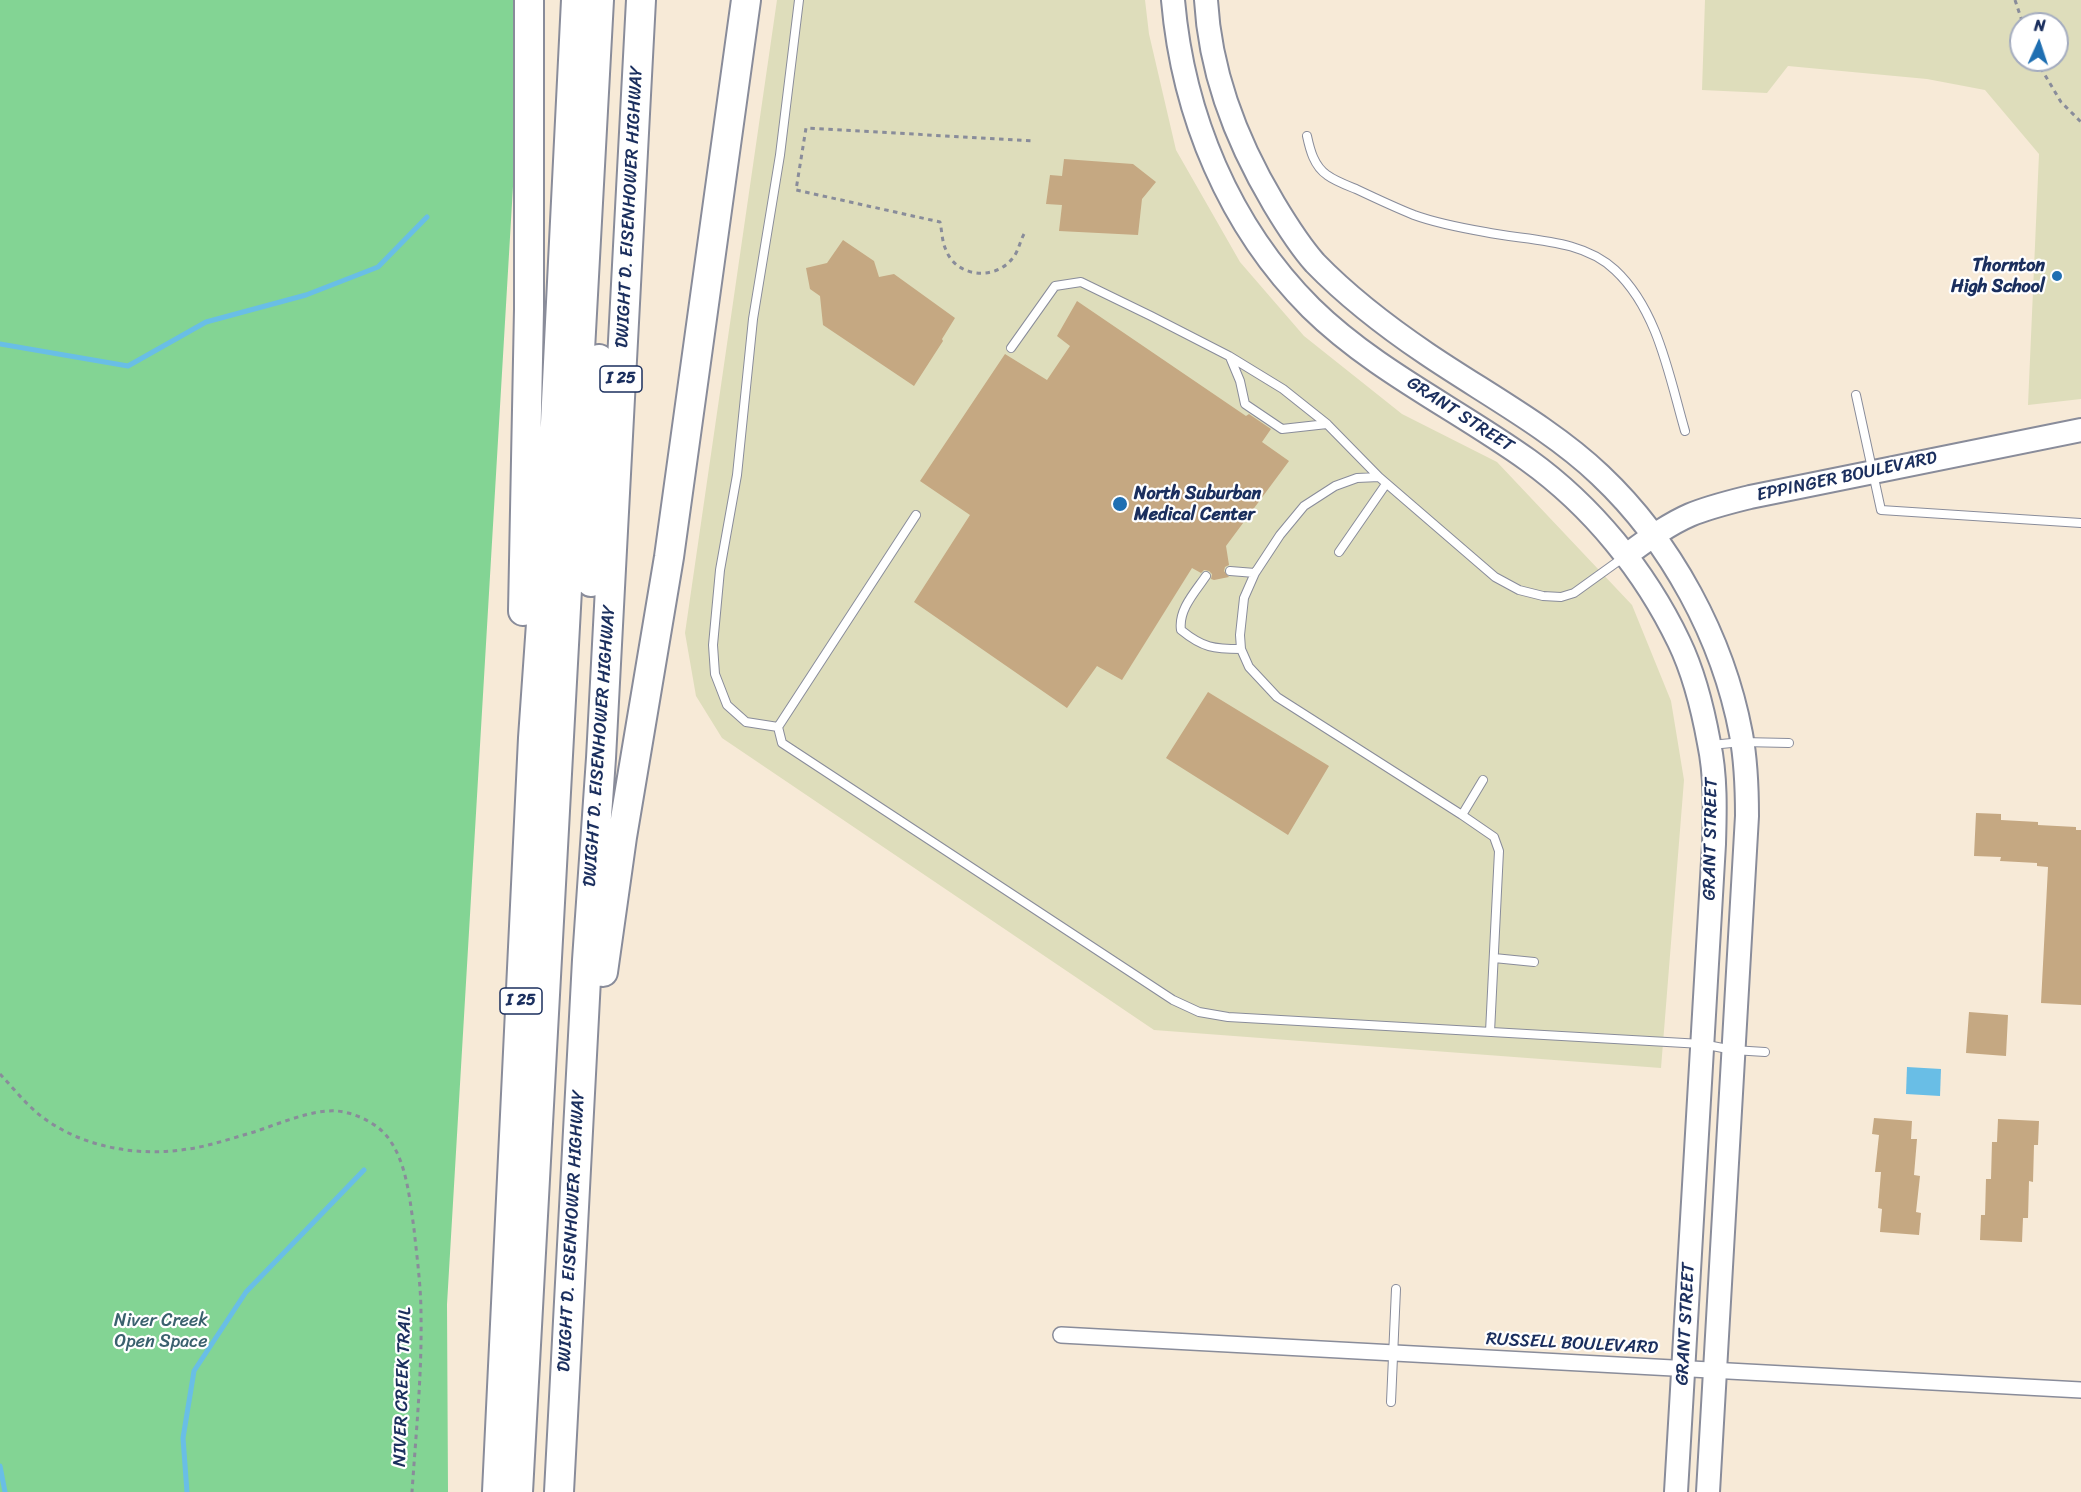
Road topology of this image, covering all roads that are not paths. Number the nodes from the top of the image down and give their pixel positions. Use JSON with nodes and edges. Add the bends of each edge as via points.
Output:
{"nodes":[{"id":1,"x":529,"y":0,"type":"edge"},
{"id":2,"x":576,"y":0,"type":"edge"},
{"id":3,"x":598,"y":0,"type":"edge"},
{"id":4,"x":617,"y":0,"type":"edge"},
{"id":5,"x":641,"y":0,"type":"edge"},
{"id":6,"x":747,"y":0,"type":"edge"},
{"id":7,"x":799,"y":0,"type":"edge"},
{"id":8,"x":1173,"y":0,"type":"edge"},
{"id":9,"x":1206,"y":0,"type":"edge"},
{"id":10,"x":1307,"y":136,"type":"dead end"},
{"id":11,"x":1011,"y":348,"type":"dead end"},
{"id":12,"x":1229,"y":356,"type":"junction"},
{"id":13,"x":1856,"y":395,"type":"dead end"},
{"id":14,"x":1327,"y":424,"type":"junction"},
{"id":15,"x":2081,"y":430,"type":"edge"},
{"id":16,"x":1685,"y":431,"type":"dead end"},
{"id":17,"x":1872,"y":472,"type":"junction"},
{"id":18,"x":1379,"y":477,"type":"junction"},
{"id":19,"x":1386,"y":484,"type":"junction"},
{"id":20,"x":916,"y":515,"type":"dead end"},
{"id":21,"x":2081,"y":523,"type":"edge"},
{"id":22,"x":1653,"y":536,"type":"junction"},
{"id":23,"x":1339,"y":552,"type":"dead end"},
{"id":24,"x":1626,"y":556,"type":"junction"},
{"id":25,"x":1230,"y":571,"type":"dead end"},
{"id":26,"x":1255,"y":573,"type":"junction"},
{"id":27,"x":1206,"y":576,"type":"dead end"},
{"id":28,"x":1241,"y":649,"type":"junction"},
{"id":29,"x":778,"y":727,"type":"junction"},
{"id":30,"x":533,"y":738,"type":"junction"},
{"id":31,"x":1742,"y":742,"type":"junction"},
{"id":32,"x":1789,"y":743,"type":"dead end"},
{"id":33,"x":1710,"y":745,"type":"junction"},
{"id":34,"x":601,"y":758,"type":"junction"},
{"id":35,"x":1484,"y":780,"type":"dead end"},
{"id":36,"x":1462,"y":815,"type":"junction"},
{"id":37,"x":1494,"y":958,"type":"junction"},
{"id":38,"x":1534,"y":962,"type":"dead end"},
{"id":39,"x":1490,"y":1032,"type":"junction"},
{"id":40,"x":1702,"y":1044,"type":"junction"},
{"id":41,"x":1732,"y":1050,"type":"junction"},
{"id":42,"x":1765,"y":1052,"type":"dead end"},
{"id":43,"x":576,"y":1164,"type":"junction"},
{"id":44,"x":1396,"y":1289,"type":"dead end"},
{"id":45,"x":1061,"y":1335,"type":"dead end"},
{"id":46,"x":1392,"y":1354,"type":"junction"},
{"id":47,"x":1683,"y":1369,"type":"junction"},
{"id":48,"x":1716,"y":1372,"type":"junction"},
{"id":49,"x":2081,"y":1390,"type":"edge"},
{"id":50,"x":1391,"y":1402,"type":"dead end"},
{"id":51,"x":497,"y":1492,"type":"edge"},
{"id":52,"x":518,"y":1492,"type":"edge"},
{"id":53,"x":559,"y":1492,"type":"edge"},
{"id":54,"x":1676,"y":1492,"type":"edge"},
{"id":55,"x":1708,"y":1492,"type":"edge"}],
"edges":[{"from":1,"to":30,"type":"highway","via":[[529,309],[522,684]]},
{"from":2,"to":30,"type":"highway","number":"I 25","via":[[555,423]]},
{"from":3,"to":52,"type":"highway"},
{"from":4,"to":34,"type":"highway","via":[[592,555],[593,660]]},
{"from":5,"to":34,"type":"highway","name":"DWIGHT D. EISENHOWER HIGHWAY","number":"I 25"},
{"from":6,"to":43,"type":"highway","via":[[669,557],[622,837]]},
{"from":7,"to":29,"type":"lane","via":[[780,155],[753,319],[737,474],[717,589],[713,645],[715,674],[727,705],[746,723]]},
{"from":8,"to":24,"type":"street","name":"GRANT STREET","via":[[1183,68],[1205,144],[1229,198],[1281,275],[1346,339],[1530,461],[1580,503]]},
{"from":9,"to":22,"type":"street","name":"GRANT STREET","via":[[1219,77],[1241,141],[1280,215],[1313,261],[1385,324],[1577,456],[1618,493]]},
{"from":10,"to":16,"type":"lane","via":[[1311,156],[1325,175],[1416,216],[1584,250],[1612,268],[1641,302],[1662,354]]},
{"from":11,"to":12,"type":"lane","via":[[1055,286],[1081,282]]},
{"from":12,"to":14,"type":"lane","via":[[1283,389]]},
{"from":12,"to":14,"type":"lane","via":[[1245,404],[1282,429]]},
{"from":13,"to":17,"type":"lane"},
{"from":14,"to":18,"type":"lane"},
{"from":15,"to":17,"type":"street","name":"EPPINGER BOULEVARD"},
{"from":17,"to":21,"type":"lane","via":[[1881,510]]},
{"from":17,"to":22,"type":"street","name":"EPPINGER BOULEVARD","via":[[1713,507],[1689,515]]},
{"from":18,"to":19,"type":"lane"},
{"from":18,"to":26,"type":"lane","via":[[1357,478],[1335,486],[1304,506]]},
{"from":19,"to":23,"type":"lane"},
{"from":19,"to":24,"type":"lane","via":[[1496,578],[1519,590],[1561,597],[1574,593]]},
{"from":20,"to":29,"type":"lane"},
{"from":22,"to":24,"type":"street","name":"EPPINGER BOULEVARD"},
{"from":22,"to":31,"type":"street","name":"GRANT STREET","via":[[1712,634]]},
{"from":24,"to":33,"type":"street","name":"GRANT STREET","via":[[1680,644]]},
{"from":25,"to":26,"type":"lane"},
{"from":26,"to":28,"type":"lane","via":[[1242,606]]},
{"from":27,"to":28,"type":"lane","via":[[1184,608],[1179,621],[1181,630],[1194,641],[1216,649]]},
{"from":28,"to":36,"type":"lane","via":[[1249,667],[1277,697]]},
{"from":29,"to":39,"type":"lane","via":[[782,743],[1173,1000],[1199,1012]]},
{"from":30,"to":51,"type":"highway","number":"I 25"},
{"from":31,"to":32,"type":"lane"},
{"from":31,"to":33,"type":"lane"},
{"from":31,"to":41,"type":"street","name":"GRANT STREET","via":[[1747,816]]},
{"from":33,"to":40,"type":"street","name":"GRANT STREET","via":[[1714,832]]},
{"from":34,"to":43,"type":"highway","name":"DWIGHT D. EISENHOWER HIGHWAY","number":"I 25"},
{"from":35,"to":36,"type":"lane"},
{"from":36,"to":37,"type":"lane","via":[[1494,837],[1499,851]]},
{"from":37,"to":38,"type":"lane"},
{"from":37,"to":39,"type":"lane"},
{"from":39,"to":40,"type":"lane"},
{"from":40,"to":41,"type":"lane"},
{"from":40,"to":47,"type":"street","name":"GRANT STREET"},
{"from":41,"to":42,"type":"lane"},
{"from":41,"to":48,"type":"street","name":"GRANT STREET"},
{"from":43,"to":53,"type":"highway","name":"DWIGHT D. EISENHOWER HIGHWAY","number":"I 25"},
{"from":44,"to":46,"type":"lane"},
{"from":45,"to":46,"type":"street","name":"RUSSELL BOULEVARD"},
{"from":46,"to":47,"type":"street","name":"RUSSELL BOULEVARD"},
{"from":46,"to":50,"type":"lane"},
{"from":47,"to":48,"type":"street","name":"RUSSELL BOULEVARD"},
{"from":47,"to":54,"type":"street","name":"GRANT STREET"},
{"from":48,"to":49,"type":"street","name":"RUSSELL BOULEVARD"},
{"from":48,"to":55,"type":"street","name":"GRANT STREET"}]}
